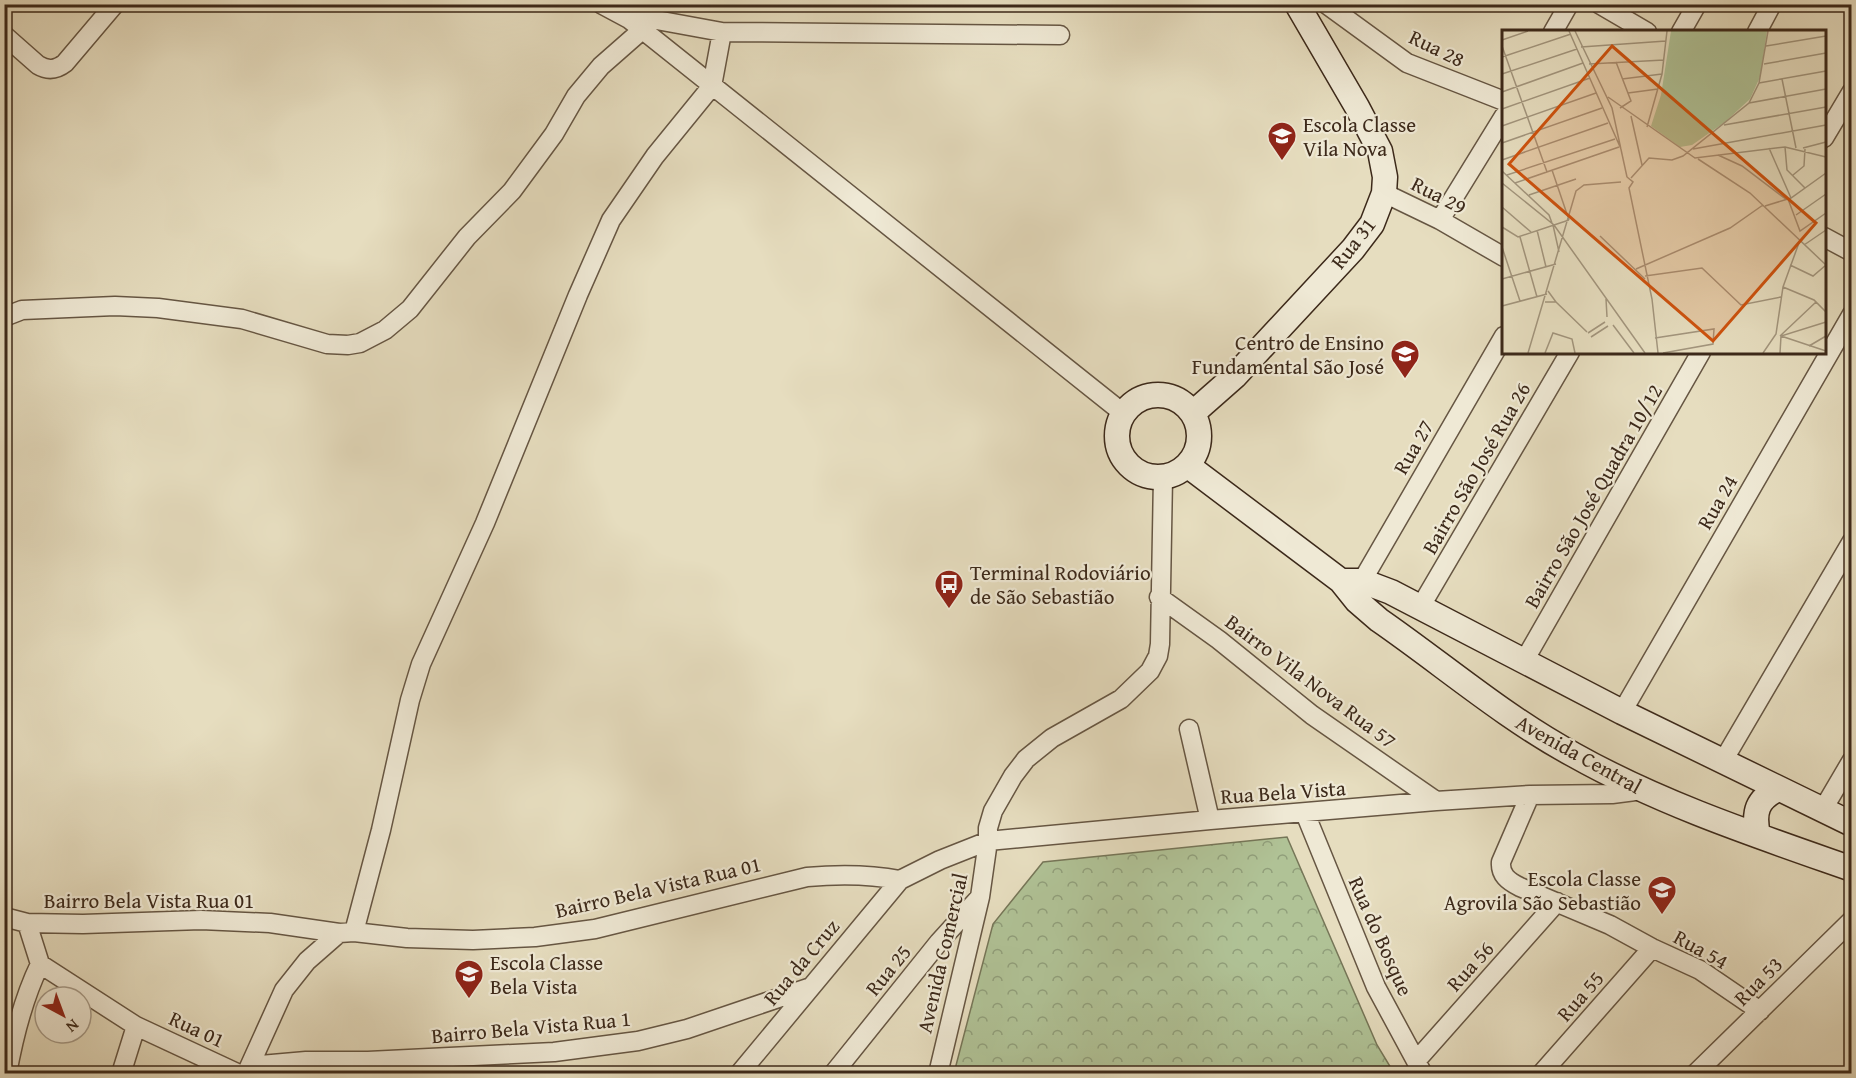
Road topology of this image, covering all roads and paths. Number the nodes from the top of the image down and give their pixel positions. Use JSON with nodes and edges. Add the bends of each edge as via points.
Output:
{"nodes":[{"id":1,"x":115,"y":4,"type":"edge"},
{"id":2,"x":601,"y":4,"type":"edge"},
{"id":3,"x":1297,"y":4,"type":"edge"},
{"id":4,"x":1326,"y":4,"type":"edge"},
{"id":5,"x":1569,"y":4,"type":"edge"},
{"id":6,"x":1599,"y":4,"type":"edge"},
{"id":7,"x":1697,"y":4,"type":"edge"},
{"id":8,"x":1772,"y":4,"type":"edge"},
{"id":9,"x":636,"y":25,"type":"junction"},
{"id":10,"x":1554,"y":30,"type":"edge"},
{"id":11,"x":1644,"y":30,"type":"edge"},
{"id":12,"x":1682,"y":30,"type":"edge"},
{"id":13,"x":1758,"y":30,"type":"edge"},
{"id":14,"x":722,"y":32,"type":"junction"},
{"id":15,"x":4,"y":35,"type":"edge"},
{"id":16,"x":1060,"y":35,"type":"dead end"},
{"id":17,"x":712,"y":86,"type":"junction"},
{"id":18,"x":1851,"y":91,"type":"edge"},
{"id":19,"x":1502,"y":101,"type":"edge"},
{"id":20,"x":1502,"y":118,"type":"edge"},
{"id":21,"x":1826,"y":135,"type":"edge"},
{"id":22,"x":1384,"y":193,"type":"junction"},
{"id":23,"x":1440,"y":220,"type":"junction"},
{"id":24,"x":1826,"y":238,"type":"edge"},
{"id":25,"x":1851,"y":252,"type":"edge"},
{"id":26,"x":1502,"y":256,"type":"edge"},
{"id":27,"x":1851,"y":314,"type":"edge"},
{"id":28,"x":4,"y":317,"type":"edge"},
{"id":29,"x":1502,"y":338,"type":"edge"},
{"id":30,"x":1568,"y":354,"type":"edge"},
{"id":31,"x":1700,"y":354,"type":"edge"},
{"id":32,"x":1123,"y":413,"type":"junction"},
{"id":33,"x":1192,"y":413,"type":"junction"},
{"id":34,"x":1187,"y":465,"type":"junction"},
{"id":35,"x":1163,"y":477,"type":"junction"},
{"id":36,"x":1851,"y":541,"type":"edge"},
{"id":37,"x":1351,"y":581,"type":"junction"},
{"id":38,"x":1159,"y":597,"type":"junction"},
{"id":39,"x":1421,"y":606,"type":"junction"},
{"id":40,"x":1524,"y":661,"type":"junction"},
{"id":41,"x":1622,"y":712,"type":"junction"},
{"id":42,"x":1189,"y":729,"type":"dead end"},
{"id":43,"x":1851,"y":760,"type":"edge"},
{"id":44,"x":1723,"y":761,"type":"junction"},
{"id":45,"x":1755,"y":777,"type":"junction"},
{"id":46,"x":1633,"y":785,"type":"junction"},
{"id":47,"x":1778,"y":789,"type":"junction"},
{"id":48,"x":1530,"y":795,"type":"junction"},
{"id":49,"x":1436,"y":801,"type":"junction"},
{"id":50,"x":1822,"y":810,"type":"junction"},
{"id":51,"x":1305,"y":813,"type":"junction"},
{"id":52,"x":1210,"y":820,"type":"junction"},
{"id":53,"x":1851,"y":824,"type":"edge"},
{"id":54,"x":1731,"y":825,"type":"junction"},
{"id":55,"x":1758,"y":835,"type":"junction"},
{"id":56,"x":988,"y":842,"type":"junction"},
{"id":57,"x":1851,"y":869,"type":"edge"},
{"id":58,"x":900,"y":880,"type":"junction"},
{"id":59,"x":980,"y":897,"type":"junction"},
{"id":60,"x":1557,"y":902,"type":"junction"},
{"id":61,"x":5,"y":916,"type":"edge"},
{"id":62,"x":1851,"y":920,"type":"edge"},
{"id":63,"x":27,"y":923,"type":"junction"},
{"id":64,"x":346,"y":933,"type":"junction"},
{"id":65,"x":1652,"y":948,"type":"junction"},
{"id":66,"x":40,"y":964,"type":"junction"},
{"id":67,"x":808,"y":988,"type":"junction"},
{"id":68,"x":1760,"y":1011,"type":"junction"},
{"id":69,"x":136,"y":1026,"type":"junction"},
{"id":70,"x":1419,"y":1067,"type":"edge"},
{"id":71,"x":245,"y":1071,"type":"edge"},
{"id":72,"x":7,"y":1074,"type":"edge"},
{"id":73,"x":121,"y":1074,"type":"edge"},
{"id":74,"x":739,"y":1074,"type":"edge"},
{"id":75,"x":833,"y":1074,"type":"edge"},
{"id":76,"x":938,"y":1074,"type":"edge"},
{"id":77,"x":1541,"y":1074,"type":"edge"},
{"id":78,"x":1695,"y":1074,"type":"edge"}],
"edges":[{"from":1,"to":15,"type":"street","via":[[65,63],[54,69],[38,65]]},
{"from":2,"to":9,"type":"street"},
{"from":3,"to":22,"type":"street","name":"Rua 31","via":[[1380,151]]},
{"from":4,"to":19,"type":"street","name":"Rua 28","via":[[1407,63]]},
{"from":5,"to":10,"type":"street"},
{"from":6,"to":11,"type":"street"},
{"from":7,"to":12,"type":"street"},
{"from":8,"to":13,"type":"street"},
{"from":9,"to":14,"type":"street","via":[[651,19]]},
{"from":9,"to":17,"type":"street"},
{"from":9,"to":28,"type":"street","via":[[576,96],[519,183],[467,237],[424,293],[374,337],[348,345],[327,344],[242,319],[158,308],[22,310]]},
{"from":14,"to":16,"type":"street"},
{"from":14,"to":17,"type":"street"},
{"from":17,"to":32,"type":"street"},
{"from":17,"to":64,"type":"street","via":[[655,156],[611,220],[564,328],[485,523],[421,664],[381,830]]},
{"from":18,"to":21,"type":"street"},
{"from":20,"to":23,"type":"street"},
{"from":22,"to":23,"type":"street","name":"Rua 29"},
{"from":22,"to":33,"type":"street","name":"Rua 31","via":[[1376,216],[1353,249],[1235,376]]},
{"from":23,"to":26,"type":"street","name":"Rua 29"},
{"from":24,"to":25,"type":"street"},
{"from":27,"to":41,"type":"street","name":"Rua 24"},
{"from":29,"to":37,"type":"street","name":"Rua 27"},
{"from":30,"to":39,"type":"street","name":"Bairro São José Rua 26"},
{"from":31,"to":40,"type":"street","name":"Bairro São José Quadra 10/12"},
{"from":32,"to":33,"type":"street","via":[[1132,403],[1156,394],[1177,399]]},
{"from":32,"to":35,"type":"street","via":[[1116,432],[1119,452],[1138,473]]},
{"from":33,"to":34,"type":"street","via":[[1199,440]]},
{"from":34,"to":35,"type":"street"},
{"from":34,"to":37,"type":"street","name":"Avenida Central"},
{"from":35,"to":38,"type":"street","name":"Avenida Comercial"},
{"from":36,"to":44,"type":"street"},
{"from":37,"to":39,"type":"street","name":"Avenida Central","via":[[1391,592]]},
{"from":37,"to":46,"type":"street","name":"Avenida Central","via":[[1358,600],[1379,620],[1476,692],[1527,727]]},
{"from":38,"to":49,"type":"street","name":"Bairro Vila Nova Rua 57","via":[[1219,639],[1312,715]]},
{"from":38,"to":56,"type":"street","name":"Avenida Comercial","via":[[1160,644],[1150,671],[1121,699],[1052,738],[1026,759],[993,812]]},
{"from":39,"to":40,"type":"street","name":"Avenida Central"},
{"from":40,"to":41,"type":"street","name":"Avenida Central"},
{"from":41,"to":44,"type":"street","name":"Avenida Central"},
{"from":42,"to":52,"type":"street"},
{"from":43,"to":50,"type":"street"},
{"from":44,"to":45,"type":"street","name":"Avenida Central"},
{"from":45,"to":47,"type":"street","name":"Avenida Central"},
{"from":45,"to":54,"type":"street","via":[[1750,803]]},
{"from":46,"to":48,"type":"street","name":"Rua Bela Vista","via":[[1582,793]]},
{"from":46,"to":54,"type":"street","name":"Avenida Central"},
{"from":47,"to":50,"type":"street","name":"Avenida Central"},
{"from":47,"to":55,"type":"street","via":[[1759,803]]},
{"from":48,"to":49,"type":"street","name":"Rua Bela Vista"},
{"from":48,"to":60,"type":"street","name":"Rua 54","via":[[1502,855],[1502,871],[1514,884]]},
{"from":49,"to":51,"type":"street","name":"Rua Bela Vista"},
{"from":50,"to":53,"type":"street","name":"Avenida Central"},
{"from":51,"to":52,"type":"street","name":"Rua Bela Vista"},
{"from":51,"to":70,"type":"street","name":"Rua do Bosque","via":[[1376,987]]},
{"from":52,"to":56,"type":"street","name":"Rua Bela Vista"},
{"from":54,"to":55,"type":"street","name":"Avenida Central"},
{"from":55,"to":57,"type":"street","name":"Avenida Central"},
{"from":56,"to":58,"type":"street","name":"Rua Bela Vista"},
{"from":56,"to":59,"type":"street","name":"Avenida Comercial"},
{"from":58,"to":64,"type":"street","name":"Bairro Bela Vista Rua 01","via":[[869,874],[807,877],[595,929],[535,937],[473,940]]},
{"from":58,"to":67,"type":"street","name":"Rua da Cruz"},
{"from":59,"to":75,"type":"street","name":"Rua 25"},
{"from":59,"to":76,"type":"street","name":"Avenida Comercial"},
{"from":60,"to":65,"type":"street","name":"Rua 54"},
{"from":60,"to":70,"type":"street","name":"Rua 56"},
{"from":61,"to":63,"type":"street","name":"Bairro Bela Vista Rua 01"},
{"from":62,"to":68,"type":"street","name":"Rua 53"},
{"from":63,"to":64,"type":"street","name":"Bairro Bela Vista Rua 01","via":[[201,920],[270,923]]},
{"from":63,"to":66,"type":"street"},
{"from":64,"to":71,"type":"street","via":[[307,961],[284,990]]},
{"from":65,"to":68,"type":"street","name":"Rua 54","via":[[1700,970]]},
{"from":65,"to":77,"type":"street","name":"Rua 55"},
{"from":66,"to":69,"type":"street","name":"Rua 01"},
{"from":66,"to":72,"type":"street","via":[[19,1017]]},
{"from":67,"to":71,"type":"street","name":"Bairro Bela Vista Rua 1","via":[[687,1029],[638,1041],[555,1052],[368,1062],[306,1061]]},
{"from":67,"to":74,"type":"street","name":"Rua da Cruz"},
{"from":68,"to":78,"type":"street","name":"Rua 53"},
{"from":69,"to":71,"type":"street","name":"Rua 01"},
{"from":69,"to":73,"type":"street"}]}
